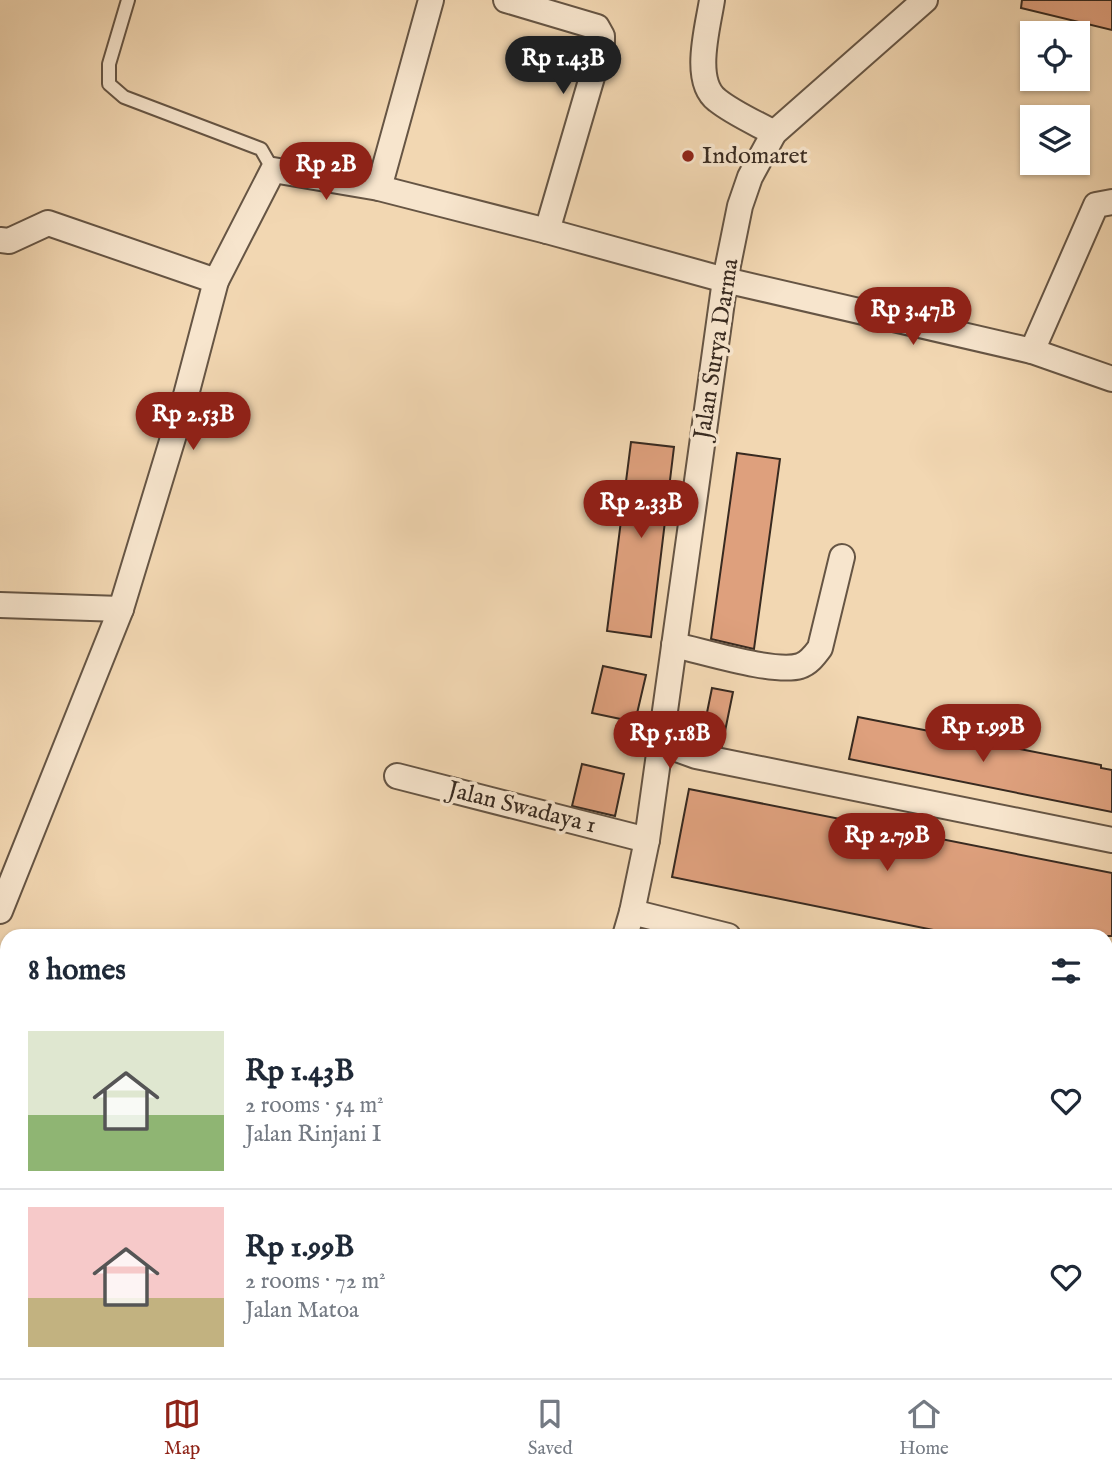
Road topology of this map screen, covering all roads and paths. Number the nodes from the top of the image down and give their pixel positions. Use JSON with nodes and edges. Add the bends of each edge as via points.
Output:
{"nodes":[{"id":1,"x":128,"y":0,"type":"edge"},
{"id":2,"x":431,"y":0,"type":"edge"},
{"id":3,"x":506,"y":0,"type":"edge"},
{"id":4,"x":712,"y":0,"type":"edge"},
{"id":5,"x":925,"y":0,"type":"edge"},
{"id":6,"x":774,"y":133,"type":"junction"},
{"id":7,"x":273,"y":170,"type":"junction"},
{"id":8,"x":380,"y":188,"type":"junction"},
{"id":9,"x":1112,"y":202,"type":"edge"},
{"id":10,"x":547,"y":231,"type":"junction"},
{"id":11,"x":0,"y":240,"type":"edge"},
{"id":12,"x":725,"y":280,"type":"junction"},
{"id":13,"x":216,"y":281,"type":"junction"},
{"id":14,"x":1032,"y":351,"type":"junction"},
{"id":15,"x":1112,"y":379,"type":"edge"},
{"id":16,"x":842,"y":557,"type":"dead end"},
{"id":17,"x":0,"y":605,"type":"edge"},
{"id":18,"x":121,"y":609,"type":"junction"},
{"id":19,"x":674,"y":645,"type":"junction"},
{"id":20,"x":660,"y":743,"type":"junction"},
{"id":21,"x":397,"y":776,"type":"dead end"},
{"id":22,"x":1112,"y":839,"type":"edge"},
{"id":23,"x":647,"y":840,"type":"junction"},
{"id":24,"x":0,"y":911,"type":"edge"},
{"id":25,"x":632,"y":912,"type":"junction"},
{"id":26,"x":627,"y":929,"type":"edge"},
{"id":27,"x":700,"y":929,"type":"edge"}],
"edges":[{"from":1,"to":7,"type":"lane","via":[[109,84],[124,97],[261,149]]},
{"from":2,"to":8,"type":"street"},
{"from":3,"to":10,"type":"street","via":[[597,27],[602,36]]},
{"from":4,"to":6,"type":"street","via":[[703,62],[705,83],[715,99]]},
{"from":5,"to":6,"type":"street","name":"Jalan Surya Darma"},
{"from":6,"to":12,"type":"street","name":"Jalan Surya Darma","via":[[740,206]]},
{"from":7,"to":8,"type":"street"},
{"from":7,"to":13,"type":"street"},
{"from":8,"to":10,"type":"street"},
{"from":9,"to":14,"type":"street","via":[[1096,205]]},
{"from":10,"to":12,"type":"street"},
{"from":11,"to":13,"type":"street","via":[[9,241],[48,223]]},
{"from":12,"to":14,"type":"street"},
{"from":12,"to":19,"type":"street","name":"Jalan Surya Darma"},
{"from":13,"to":18,"type":"street"},
{"from":14,"to":15,"type":"street"},
{"from":16,"to":19,"type":"street","via":[[820,648],[801,666],[777,668]]},
{"from":17,"to":18,"type":"street"},
{"from":18,"to":24,"type":"street"},
{"from":19,"to":20,"type":"street","name":"Jalan Surya Darma"},
{"from":20,"to":22,"type":"street","via":[[696,756]]},
{"from":20,"to":23,"type":"street","name":"Jalan Surya Darma"},
{"from":21,"to":23,"type":"street","name":"Jalan Swadaya 1"},
{"from":23,"to":25,"type":"street","name":"Jalan Surya Darma"},
{"from":25,"to":26,"type":"street","name":"Jalan Surya Darma"},
{"from":25,"to":27,"type":"street"}]}
